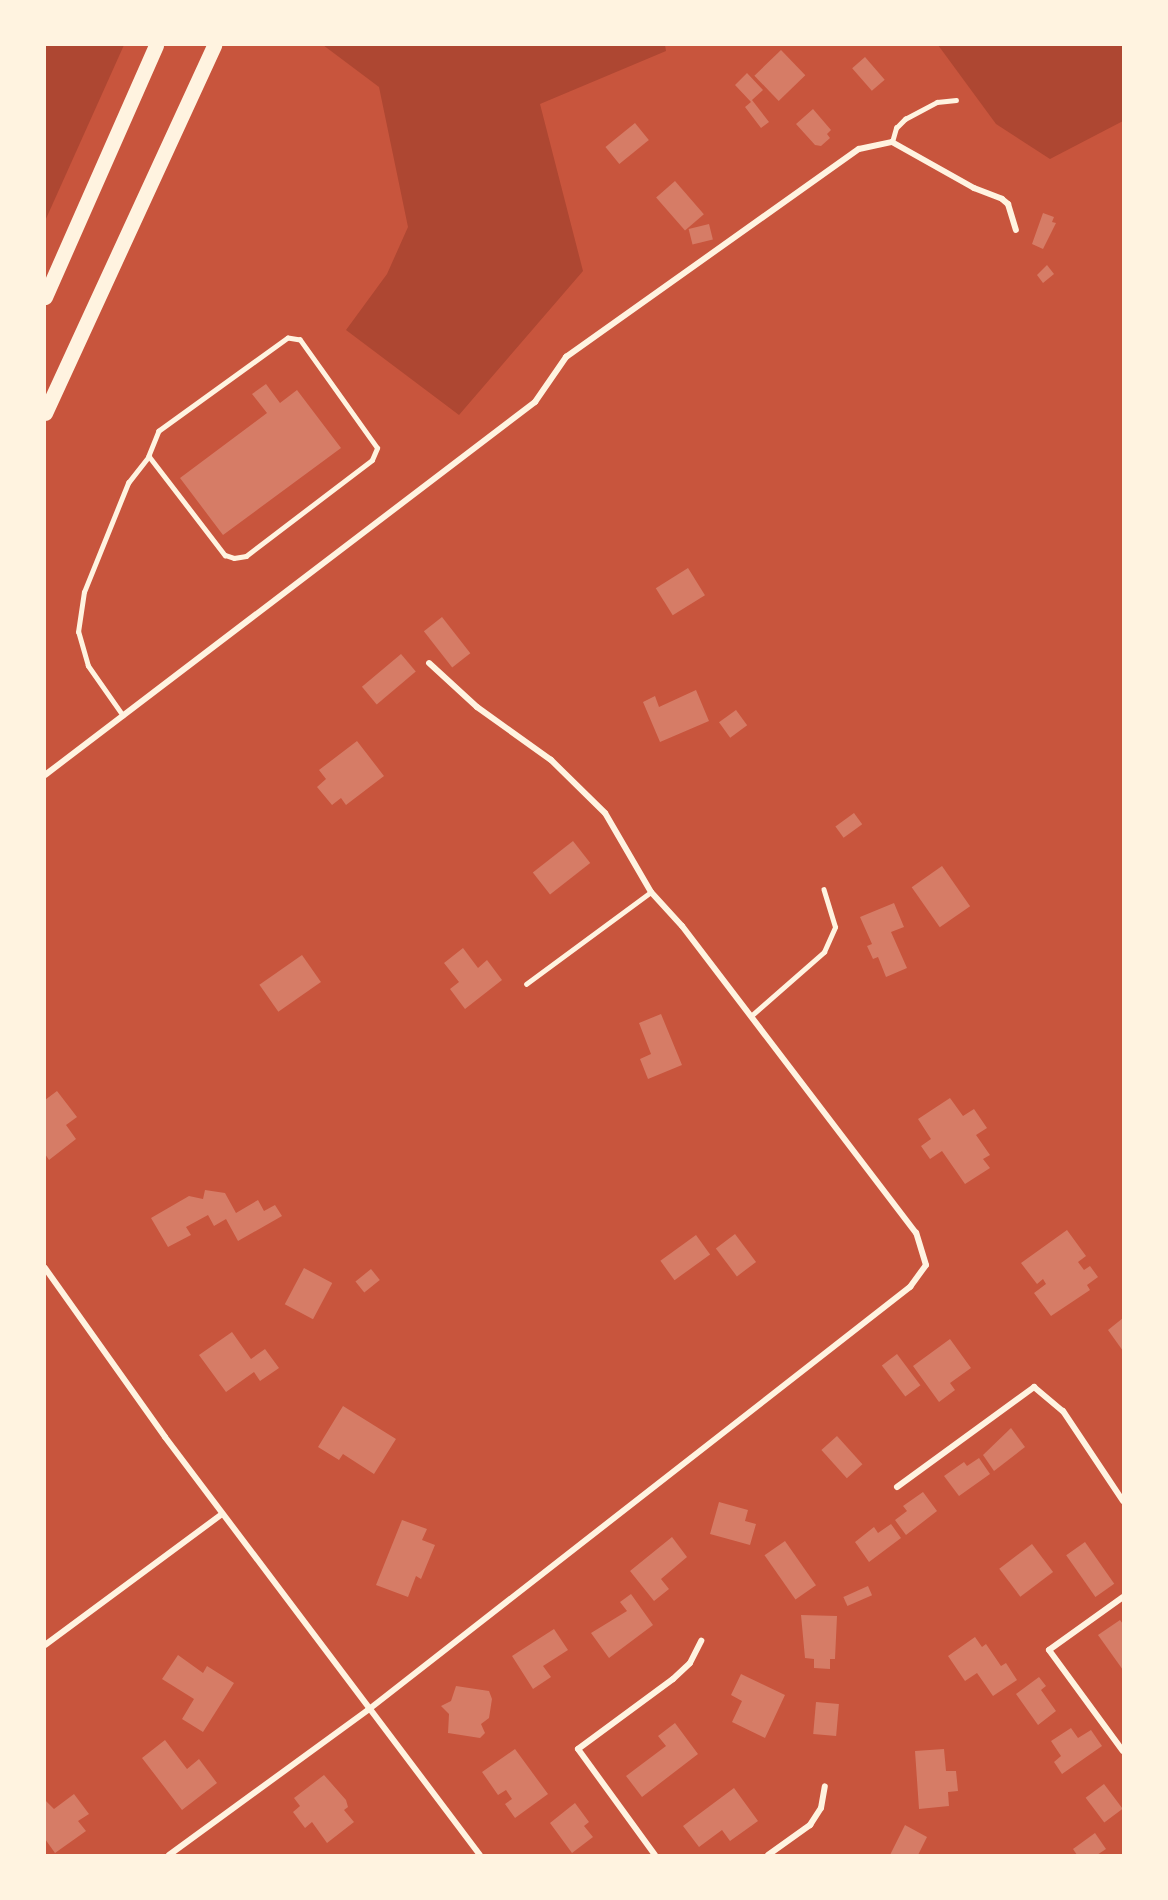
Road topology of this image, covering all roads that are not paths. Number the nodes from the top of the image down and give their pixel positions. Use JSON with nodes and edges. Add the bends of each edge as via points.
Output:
{"nodes":[{"id":1,"x":156,"y":45,"type":"edge"},
{"id":2,"x":214,"y":45,"type":"edge"},
{"id":3,"x":956,"y":100,"type":"dead end"},
{"id":4,"x":892,"y":142,"type":"junction"},
{"id":5,"x":1016,"y":230,"type":"dead end"},
{"id":6,"x":45,"y":297,"type":"edge"},
{"id":7,"x":45,"y":413,"type":"edge"},
{"id":8,"x":149,"y":456,"type":"junction"},
{"id":9,"x":429,"y":663,"type":"dead end"},
{"id":10,"x":123,"y":716,"type":"junction"},
{"id":11,"x":45,"y":775,"type":"edge"},
{"id":12,"x":824,"y":890,"type":"dead end"},
{"id":13,"x":651,"y":892,"type":"junction"},
{"id":14,"x":526,"y":984,"type":"dead end"},
{"id":15,"x":751,"y":1016,"type":"junction"},
{"id":16,"x":46,"y":1270,"type":"edge"},
{"id":17,"x":897,"y":1487,"type":"dead end"},
{"id":18,"x":1123,"y":1501,"type":"edge"},
{"id":19,"x":222,"y":1514,"type":"junction"},
{"id":20,"x":1123,"y":1597,"type":"edge"},
{"id":21,"x":701,"y":1641,"type":"dead end"},
{"id":22,"x":45,"y":1645,"type":"edge"},
{"id":23,"x":368,"y":1710,"type":"junction"},
{"id":24,"x":1123,"y":1751,"type":"edge"},
{"id":25,"x":825,"y":1786,"type":"dead end"},
{"id":26,"x":170,"y":1855,"type":"edge"},
{"id":27,"x":480,"y":1855,"type":"edge"},
{"id":28,"x":655,"y":1855,"type":"edge"},
{"id":29,"x":768,"y":1855,"type":"edge"}],
"edges":[{"from":1,"to":6,"type":"highway"},
{"from":2,"to":7,"type":"highway"},
{"from":3,"to":4,"type":"lane","via":[[937,102],[904,119]]},
{"from":4,"to":5,"type":"street","via":[[975,188],[1002,198],[1008,204]]},
{"from":4,"to":10,"type":"street","via":[[860,149],[566,357],[535,402]]},
{"from":8,"to":8,"type":"lane","via":[[225,555],[234,558],[246,556],[372,460],[377,448],[300,340],[288,338],[159,430]]},
{"from":8,"to":10,"type":"lane","via":[[128,483],[84,592],[78,632],[88,666]]},
{"from":9,"to":13,"type":"street","via":[[477,707],[551,760],[590,797],[619,835]]},
{"from":10,"to":11,"type":"street"},
{"from":12,"to":15,"type":"lane","via":[[835,927],[824,952]]},
{"from":13,"to":14,"type":"lane"},
{"from":13,"to":15,"type":"street"},
{"from":15,"to":23,"type":"street","via":[[916,1233],[926,1265],[910,1287]]},
{"from":16,"to":19,"type":"street"},
{"from":17,"to":18,"type":"street","via":[[1034,1387],[1063,1411]]},
{"from":19,"to":22,"type":"street"},
{"from":19,"to":23,"type":"street"},
{"from":20,"to":24,"type":"street","via":[[1049,1650]]},
{"from":21,"to":28,"type":"street","via":[[690,1663],[673,1679],[578,1749]]},
{"from":23,"to":26,"type":"street"},
{"from":23,"to":27,"type":"street"},
{"from":25,"to":29,"type":"street","via":[[821,1808],[810,1825]]}]}
